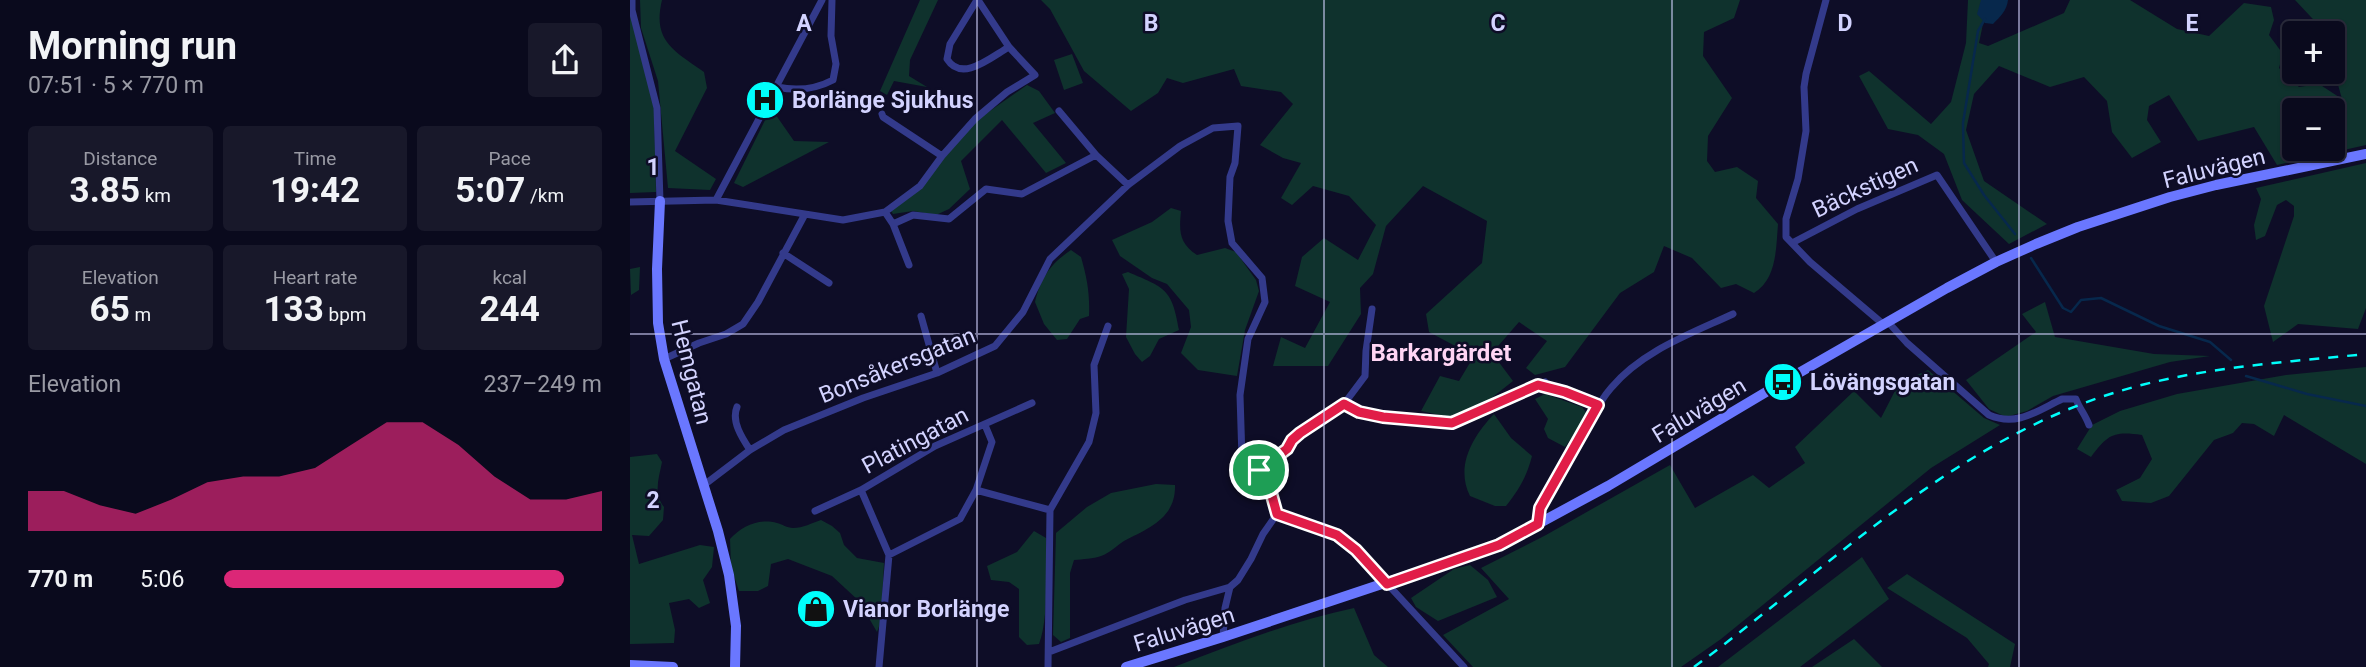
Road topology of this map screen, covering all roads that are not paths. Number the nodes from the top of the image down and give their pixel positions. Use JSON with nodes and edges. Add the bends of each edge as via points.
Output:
{"nodes":[{"id":1,"x":632,"y":0,"type":"edge"},
{"id":2,"x":821,"y":0,"type":"edge"},
{"id":3,"x":832,"y":0,"type":"edge"},
{"id":4,"x":978,"y":0,"type":"edge"},
{"id":5,"x":1826,"y":0,"type":"edge"},
{"id":6,"x":1009,"y":47,"type":"junction"},
{"id":7,"x":777,"y":87,"type":"junction"},
{"id":8,"x":1059,"y":111,"type":"dead end"},
{"id":9,"x":882,"y":114,"type":"dead end"},
{"id":10,"x":2366,"y":154,"type":"edge"},
{"id":11,"x":1096,"y":155,"type":"junction"},
{"id":12,"x":942,"y":156,"type":"junction"},
{"id":13,"x":1128,"y":185,"type":"junction"},
{"id":14,"x":716,"y":200,"type":"junction"},
{"id":15,"x":660,"y":201,"type":"junction"},
{"id":16,"x":630,"y":202,"type":"edge"},
{"id":17,"x":885,"y":212,"type":"junction"},
{"id":18,"x":804,"y":216,"type":"junction"},
{"id":19,"x":893,"y":224,"type":"junction"},
{"id":20,"x":1792,"y":243,"type":"junction"},
{"id":21,"x":783,"y":253,"type":"junction"},
{"id":22,"x":1996,"y":261,"type":"junction"},
{"id":23,"x":909,"y":265,"type":"dead end"},
{"id":24,"x":829,"y":283,"type":"dead end"},
{"id":25,"x":1372,"y":309,"type":"dead end"},
{"id":26,"x":1733,"y":314,"type":"dead end"},
{"id":27,"x":921,"y":316,"type":"dead end"},
{"id":28,"x":1885,"y":323,"type":"junction"},
{"id":29,"x":1108,"y":326,"type":"dead end"},
{"id":30,"x":664,"y":359,"type":"junction"},
{"id":31,"x":937,"y":373,"type":"junction"},
{"id":32,"x":1032,"y":403,"type":"dead end"},
{"id":33,"x":1344,"y":404,"type":"junction"},
{"id":34,"x":1598,"y":405,"type":"junction"},
{"id":35,"x":737,"y":407,"type":"dead end"},
{"id":36,"x":985,"y":425,"type":"junction"},
{"id":37,"x":2089,"y":425,"type":"dead end"},
{"id":38,"x":750,"y":450,"type":"junction"},
{"id":39,"x":1259,"y":470,"type":"junction"},
{"id":40,"x":704,"y":485,"type":"junction"},
{"id":41,"x":861,"y":490,"type":"junction"},
{"id":42,"x":976,"y":490,"type":"junction"},
{"id":43,"x":1050,"y":510,"type":"junction"},
{"id":44,"x":816,"y":512,"type":"dead end"},
{"id":45,"x":1277,"y":514,"type":"junction"},
{"id":46,"x":1538,"y":524,"type":"junction"},
{"id":47,"x":889,"y":555,"type":"junction"},
{"id":48,"x":1387,"y":584,"type":"junction"},
{"id":49,"x":1230,"y":587,"type":"junction"},
{"id":50,"x":1223,"y":637,"type":"junction"},
{"id":51,"x":1049,"y":652,"type":"junction"},
{"id":52,"x":630,"y":664,"type":"edge"},
{"id":53,"x":673,"y":667,"type":"edge"},
{"id":54,"x":735,"y":667,"type":"edge"},
{"id":55,"x":879,"y":667,"type":"edge"},
{"id":56,"x":1048,"y":667,"type":"edge"},
{"id":57,"x":1126,"y":667,"type":"edge"},
{"id":58,"x":1464,"y":667,"type":"edge"}],
"edges":[{"from":1,"to":15,"type":"street","name":"Hemgatan","via":[[657,108]]},
{"from":2,"to":7,"type":"street"},
{"from":3,"to":7,"type":"street","via":[[833,80],[819,88]]},
{"from":4,"to":6,"type":"street"},
{"from":4,"to":6,"type":"street","via":[[950,44],[947,60],[952,68],[974,67]]},
{"from":5,"to":20,"type":"street","via":[[1804,87],[1803,159],[1785,228]]},
{"from":6,"to":12,"type":"street","via":[[1035,75],[975,119]]},
{"from":7,"to":14,"type":"street"},
{"from":8,"to":11,"type":"street"},
{"from":9,"to":12,"type":"street"},
{"from":10,"to":22,"type":"street","name":"Faluvägen","via":[[2170,197],[2078,227]]},
{"from":11,"to":13,"type":"street"},
{"from":11,"to":19,"type":"street","via":[[1022,194],[986,189],[949,219],[913,215]]},
{"from":12,"to":17,"type":"street","via":[[920,186]]},
{"from":13,"to":31,"type":"street","name":"Bonsåkersgatan","via":[[1050,259],[1023,312],[995,346]]},
{"from":13,"to":39,"type":"street","name":"Bonsåkersgatan","via":[[1213,128],[1238,126],[1228,221],[1232,243],[1262,278],[1265,302],[1248,339],[1240,396],[1242,459],[1248,470]]},
{"from":14,"to":15,"type":"street"},
{"from":14,"to":18,"type":"street"},
{"from":15,"to":16,"type":"street"},
{"from":15,"to":30,"type":"street","name":"Hemgatan","via":[[656,269]]},
{"from":17,"to":18,"type":"street","via":[[843,220]]},
{"from":17,"to":19,"type":"street"},
{"from":18,"to":21,"type":"street"},
{"from":19,"to":23,"type":"street"},
{"from":20,"to":22,"type":"street","name":"Bäckstigen","via":[[1937,175]]},
{"from":20,"to":28,"type":"street"},
{"from":21,"to":24,"type":"street"},
{"from":21,"to":30,"type":"street","via":[[743,324]]},
{"from":22,"to":28,"type":"street","name":"Faluvägen"},
{"from":25,"to":33,"type":"street","via":[[1365,376]]},
{"from":26,"to":34,"type":"street","via":[[1633,365]]},
{"from":27,"to":31,"type":"street"},
{"from":28,"to":37,"type":"street","via":[[1989,415],[2011,421],[2062,398],[2076,398]]},
{"from":28,"to":46,"type":"street","name":"Faluvägen"},
{"from":29,"to":43,"type":"street","via":[[1094,365],[1096,413],[1089,442]]},
{"from":30,"to":40,"type":"street","name":"Hemgatan"},
{"from":31,"to":38,"type":"street","name":"Bonsåkersgatan","via":[[784,430]]},
{"from":32,"to":36,"type":"street","name":"Platingatan"},
{"from":33,"to":34,"type":"street","via":[[1383,417],[1452,423],[1541,383]]},
{"from":33,"to":39,"type":"street","via":[[1300,433]]},
{"from":34,"to":46,"type":"street","via":[[1540,508]]},
{"from":35,"to":38,"type":"street","via":[[739,430]]},
{"from":36,"to":41,"type":"street","name":"Platingatan","via":[[935,446]]},
{"from":36,"to":42,"type":"street","via":[[992,442]]},
{"from":38,"to":40,"type":"street","name":"Bonsåkersgatan"},
{"from":39,"to":45,"type":"street"},
{"from":40,"to":54,"type":"street","name":"Hemgatan","via":[[729,575],[736,626]]},
{"from":41,"to":44,"type":"street","name":"Platingatan"},
{"from":41,"to":47,"type":"street"},
{"from":42,"to":43,"type":"street"},
{"from":42,"to":47,"type":"street","via":[[960,519]]},
{"from":43,"to":51,"type":"street"},
{"from":45,"to":48,"type":"street","via":[[1337,535]]},
{"from":45,"to":49,"type":"street"},
{"from":46,"to":48,"type":"street","name":"Faluvägen","via":[[1499,545]]},
{"from":47,"to":55,"type":"street"},
{"from":48,"to":50,"type":"street","name":"Faluvägen"},
{"from":48,"to":58,"type":"street"},
{"from":49,"to":50,"type":"street"},
{"from":49,"to":51,"type":"street"},
{"from":50,"to":57,"type":"street","name":"Faluvägen"},
{"from":51,"to":56,"type":"street"},
{"from":52,"to":53,"type":"street"}]}
